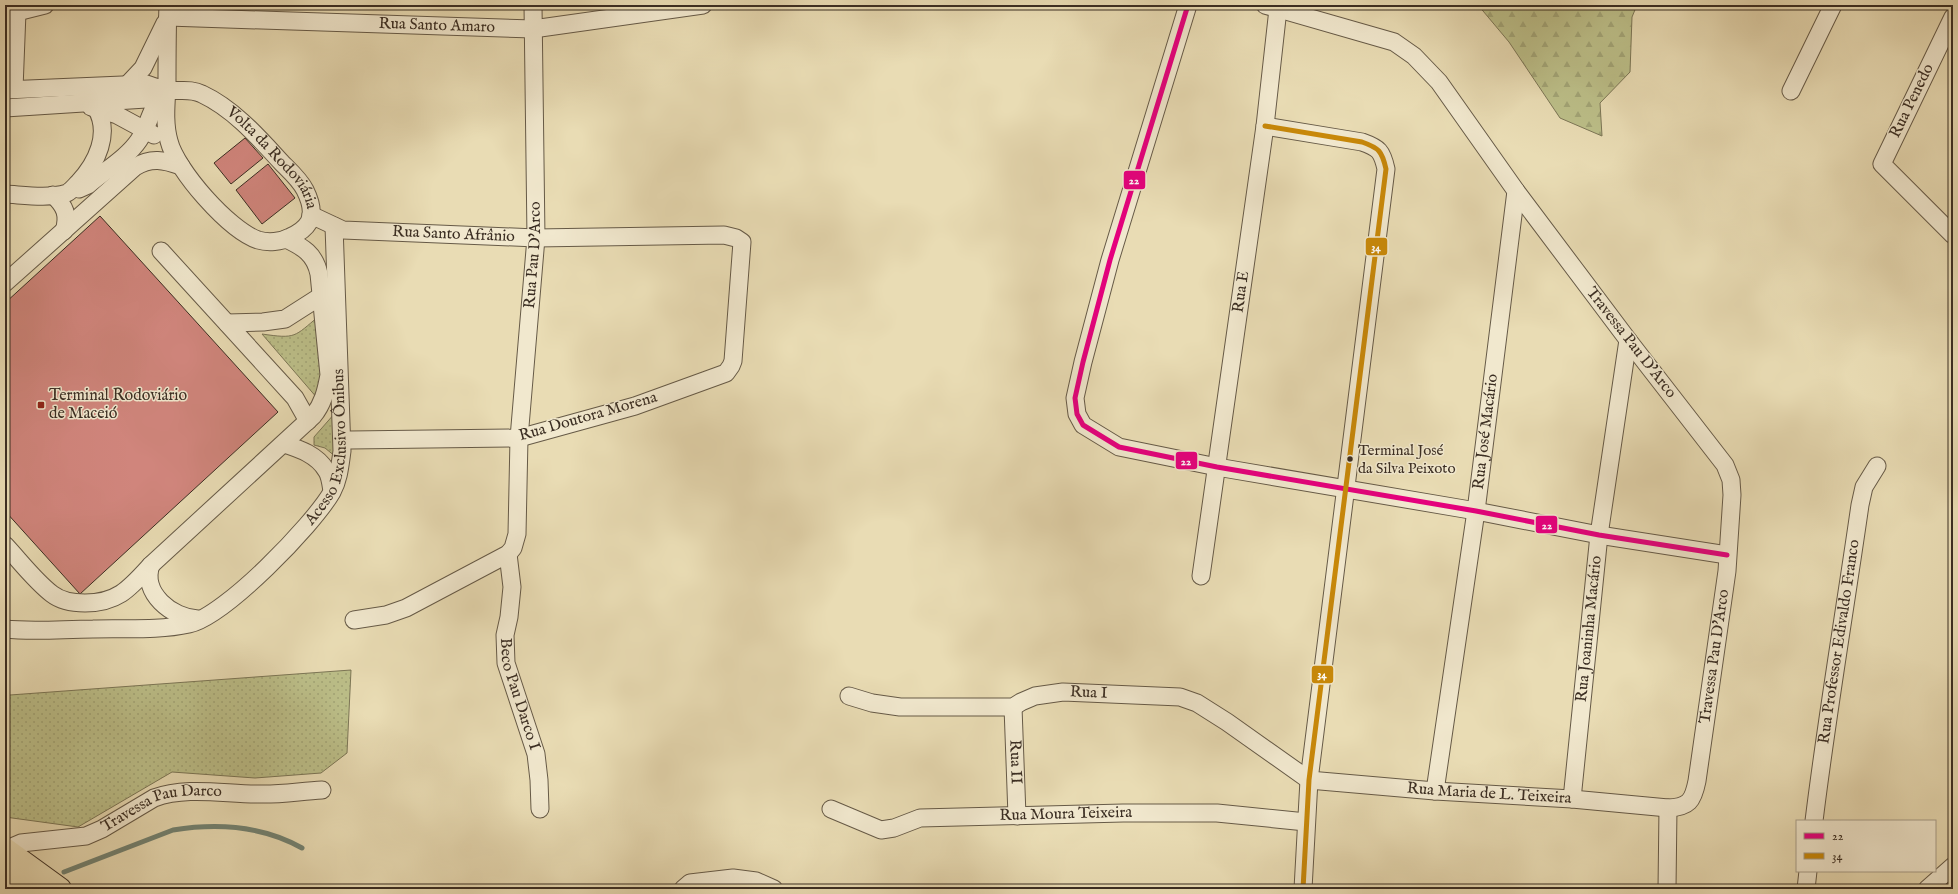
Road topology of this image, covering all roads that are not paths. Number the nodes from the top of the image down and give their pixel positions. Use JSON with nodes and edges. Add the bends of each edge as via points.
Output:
{"nodes":[{"id":1,"x":45,"y":5,"type":"edge"},
{"id":2,"x":533,"y":5,"type":"edge"},
{"id":3,"x":696,"y":5,"type":"edge"},
{"id":4,"x":1188,"y":5,"type":"edge"},
{"id":5,"x":1833,"y":5,"type":"edge"},
{"id":6,"x":1272,"y":7,"type":"edge"},
{"id":7,"x":11,"y":11,"type":"edge"},
{"id":8,"x":168,"y":11,"type":"edge"},
{"id":9,"x":1953,"y":16,"type":"edge"},
{"id":10,"x":533,"y":29,"type":"junction"},
{"id":11,"x":128,"y":85,"type":"junction"},
{"id":12,"x":10,"y":90,"type":"edge"},
{"id":13,"x":167,"y":90,"type":"junction"},
{"id":14,"x":186,"y":90,"type":"junction"},
{"id":15,"x":1791,"y":91,"type":"dead end"},
{"id":16,"x":76,"y":103,"type":"junction"},
{"id":17,"x":5,"y":108,"type":"edge"},
{"id":18,"x":96,"y":108,"type":"junction"},
{"id":19,"x":166,"y":110,"type":"junction"},
{"id":20,"x":1265,"y":126,"type":"junction"},
{"id":21,"x":145,"y":130,"type":"junction"},
{"id":22,"x":169,"y":142,"type":"junction"},
{"id":23,"x":181,"y":166,"type":"junction"},
{"id":24,"x":1516,"y":191,"type":"junction"},
{"id":25,"x":5,"y":194,"type":"edge"},
{"id":26,"x":60,"y":194,"type":"junction"},
{"id":27,"x":311,"y":215,"type":"junction"},
{"id":28,"x":334,"y":226,"type":"junction"},
{"id":29,"x":64,"y":232,"type":"junction"},
{"id":30,"x":1953,"y":235,"type":"edge"},
{"id":31,"x":536,"y":238,"type":"junction"},
{"id":32,"x":286,"y":239,"type":"junction"},
{"id":33,"x":161,"y":251,"type":"dead end"},
{"id":34,"x":5,"y":283,"type":"edge"},
{"id":35,"x":321,"y":296,"type":"junction"},
{"id":36,"x":227,"y":323,"type":"junction"},
{"id":37,"x":1628,"y":340,"type":"junction"},
{"id":38,"x":726,"y":373,"type":"joint"},
{"id":39,"x":308,"y":421,"type":"junction"},
{"id":40,"x":519,"y":438,"type":"junction"},
{"id":41,"x":350,"y":440,"type":"dead end"},
{"id":42,"x":284,"y":444,"type":"junction"},
{"id":43,"x":1877,"y":466,"type":"dead end"},
{"id":44,"x":1217,"y":467,"type":"junction"},
{"id":45,"x":1347,"y":490,"type":"junction"},
{"id":46,"x":332,"y":491,"type":"junction"},
{"id":47,"x":1476,"y":511,"type":"junction"},
{"id":48,"x":1599,"y":535,"type":"junction"},
{"id":49,"x":5,"y":545,"type":"edge"},
{"id":50,"x":508,"y":554,"type":"junction"},
{"id":51,"x":1727,"y":555,"type":"junction"},
{"id":52,"x":151,"y":565,"type":"junction"},
{"id":53,"x":1201,"y":576,"type":"dead end"},
{"id":54,"x":203,"y":619,"type":"junction"},
{"id":55,"x":354,"y":620,"type":"dead end"},
{"id":56,"x":5,"y":629,"type":"edge"},
{"id":57,"x":849,"y":696,"type":"dead end"},
{"id":58,"x":1013,"y":707,"type":"junction"},
{"id":59,"x":1309,"y":780,"type":"junction"},
{"id":60,"x":322,"y":790,"type":"dead end"},
{"id":61,"x":1435,"y":792,"type":"junction"},
{"id":62,"x":1572,"y":799,"type":"junction"},
{"id":63,"x":1668,"y":808,"type":"junction"},
{"id":64,"x":540,"y":809,"type":"dead end"},
{"id":65,"x":831,"y":810,"type":"dead end"},
{"id":66,"x":1017,"y":816,"type":"junction"},
{"id":67,"x":1814,"y":820,"type":"edge"},
{"id":68,"x":1306,"y":822,"type":"junction"},
{"id":69,"x":6,"y":858,"type":"edge"},
{"id":70,"x":1953,"y":866,"type":"edge"},
{"id":71,"x":1808,"y":872,"type":"edge"},
{"id":72,"x":28,"y":889,"type":"edge"},
{"id":73,"x":60,"y":889,"type":"edge"},
{"id":74,"x":682,"y":889,"type":"edge"},
{"id":75,"x":774,"y":889,"type":"edge"},
{"id":76,"x":1303,"y":889,"type":"edge"},
{"id":77,"x":1667,"y":889,"type":"edge"},
{"id":78,"x":1806,"y":889,"type":"edge"},
{"id":79,"x":1927,"y":889,"type":"edge"}],
"edges":[{"from":1,"to":7,"type":"street"},
{"from":2,"to":10,"type":"street","name":"Rua Pau D'Arco"},
{"from":3,"to":10,"type":"street","name":"Rua Santo Amaro"},
{"from":4,"to":44,"type":"street","via":[[1110,260],[1075,398],[1077,414],[1083,425],[1119,447]]},
{"from":5,"to":15,"type":"street"},
{"from":6,"to":20,"type":"street","name":"Rua E"},
{"from":6,"to":24,"type":"street","name":"Travessa Pau D'Arco","via":[[1394,42],[1414,56],[1439,82]]},
{"from":7,"to":12,"type":"street"},
{"from":8,"to":10,"type":"street","name":"Rua Santo Amaro"},
{"from":8,"to":11,"type":"street","via":[[143,68]]},
{"from":8,"to":13,"type":"street"},
{"from":9,"to":30,"type":"street","name":"Rua Penedo","via":[[1882,164]]},
{"from":10,"to":31,"type":"street","name":"Rua Pau D'Arco"},
{"from":11,"to":12,"type":"street"},
{"from":11,"to":13,"type":"street","via":[[146,84]]},
{"from":13,"to":14,"type":"street","name":"Volta da Rodoviária"},
{"from":13,"to":16,"type":"street","via":[[146,99]]},
{"from":13,"to":19,"type":"street","name":"Volta da Rodoviária"},
{"from":13,"to":21,"type":"street","via":[[155,102]]},
{"from":14,"to":19,"type":"street","via":[[178,95]]},
{"from":14,"to":27,"type":"street","name":"Volta da Rodoviária","via":[[204,94],[235,116],[258,138],[305,189]]},
{"from":16,"to":17,"type":"street"},
{"from":16,"to":18,"type":"street"},
{"from":18,"to":21,"type":"street","via":[[117,115]]},
{"from":18,"to":26,"type":"street","via":[[103,124],[100,147],[93,164]]},
{"from":19,"to":22,"type":"street","name":"Volta da Rodoviária"},
{"from":20,"to":44,"type":"street","name":"Rua E"},
{"from":20,"to":45,"type":"street","via":[[1362,142],[1375,147],[1383,156],[1386,169]]},
{"from":21,"to":22,"type":"street"},
{"from":21,"to":26,"type":"street","via":[[132,148],[93,180],[76,190]]},
{"from":22,"to":23,"type":"street","name":"Volta da Rodoviária"},
{"from":23,"to":29,"type":"street","via":[[155,159],[141,163]]},
{"from":23,"to":32,"type":"street","name":"Volta da Rodoviária","via":[[214,208],[248,235],[272,242]]},
{"from":24,"to":37,"type":"street","name":"Travessa Pau D'Arco"},
{"from":24,"to":47,"type":"street","name":"Rua José Macário"},
{"from":25,"to":26,"type":"street"},
{"from":26,"to":29,"type":"street","via":[[67,221]]},
{"from":27,"to":28,"type":"street","name":"Rua Santo Afrânio"},
{"from":27,"to":32,"type":"street","name":"Volta da Rodoviária","via":[[308,224],[299,233]]},
{"from":28,"to":31,"type":"street","name":"Rua Santo Afrânio","via":[[343,230]]},
{"from":28,"to":46,"type":"street","name":"Acesso Exclusivo Ônibus","via":[[342,451],[340,469]]},
{"from":29,"to":34,"type":"street"},
{"from":31,"to":38,"type":"street","name":"Rua Santo Afrânio","via":[[724,235],[742,242],[733,361]]},
{"from":31,"to":40,"type":"street","name":"Rua Pau D'Arco"},
{"from":32,"to":35,"type":"street","name":"Acesso Exclusivo Ônibus","via":[[313,257],[319,272]]},
{"from":33,"to":36,"type":"street","name":"Acesso Exclusivo Ônibus"},
{"from":35,"to":36,"type":"street","via":[[285,319]]},
{"from":35,"to":39,"type":"street","name":"Acesso Exclusivo Ônibus","via":[[329,375],[321,406]]},
{"from":36,"to":39,"type":"street","name":"Acesso Exclusivo Ônibus","via":[[295,398]]},
{"from":37,"to":48,"type":"street","name":"Rua Joaninha Macário"},
{"from":37,"to":51,"type":"street","name":"Travessa Pau D'Arco","via":[[1725,465],[1731,480],[1732,495]]},
{"from":38,"to":40,"type":"street","name":"Rua Doutora Morena","via":[[634,406]]},
{"from":39,"to":42,"type":"street","name":"Acesso Exclusivo Ônibus"},
{"from":40,"to":41,"type":"street","name":"Rua Doutora Morena"},
{"from":40,"to":50,"type":"street","name":"Rua Pau D'Arco","via":[[517,534],[513,548]]},
{"from":42,"to":46,"type":"street","via":[[302,450],[317,460],[327,470]]},
{"from":42,"to":52,"type":"street","name":"Acesso Exclusivo Ônibus"},
{"from":43,"to":67,"type":"street","name":"Rua Professor Edivaldo Franco","via":[[1864,486],[1860,505]]},
{"from":44,"to":45,"type":"street"},
{"from":44,"to":53,"type":"street","name":"Rua E"},
{"from":45,"to":47,"type":"street"},
{"from":45,"to":59,"type":"street"},
{"from":46,"to":54,"type":"street","name":"Acesso Exclusivo Ônibus","via":[[299,534],[254,579],[224,606]]},
{"from":47,"to":48,"type":"street"},
{"from":47,"to":61,"type":"street","name":"Rua José Macário"},
{"from":48,"to":51,"type":"street"},
{"from":48,"to":62,"type":"street","name":"Rua Joaninha Macário"},
{"from":49,"to":52,"type":"street","name":"Acesso Exclusivo Ônibus","via":[[53,594],[77,603],[96,603],[114,599],[131,587]]},
{"from":50,"to":55,"type":"street","via":[[406,608],[386,615]]},
{"from":50,"to":64,"type":"street","name":"Beco Pau Darco I","via":[[512,587],[506,635],[506,663],[536,754]]},
{"from":51,"to":63,"type":"street","name":"Travessa Pau D'Arco","via":[[1695,793],[1689,803],[1680,808]]},
{"from":52,"to":54,"type":"street","via":[[150,582],[165,606],[180,616]]},
{"from":54,"to":56,"type":"street","name":"Acesso Exclusivo Ônibus","via":[[190,624],[160,628]]},
{"from":57,"to":58,"type":"street","name":"Rua I","via":[[900,708]]},
{"from":58,"to":59,"type":"street","name":"Rua I","via":[[1035,696],[1063,692],[1180,697],[1197,703],[1227,722]]},
{"from":58,"to":66,"type":"street","name":"Rua II"},
{"from":59,"to":61,"type":"street","name":"Rua Maria de L. Teixeira"},
{"from":59,"to":68,"type":"street"},
{"from":60,"to":69,"type":"street","name":"Travessa Pau Darco","via":[[260,794],[163,794],[86,836],[21,843],[14,846]]},
{"from":61,"to":62,"type":"street","name":"Rua Maria de L. Teixeira"},
{"from":62,"to":63,"type":"street","name":"Rua Maria de L. Teixeira"},
{"from":63,"to":77,"type":"street"},
{"from":65,"to":66,"type":"street","name":"Rua Moura Teixeira","via":[[881,830],[920,818]]},
{"from":66,"to":68,"type":"street","name":"Rua Moura Teixeira","via":[[1217,813]]},
{"from":68,"to":76,"type":"street"},
{"from":69,"to":72,"type":"main road"},
{"from":69,"to":73,"type":"main road"},
{"from":70,"to":79,"type":"street"},
{"from":71,"to":78,"type":"street"},
{"from":74,"to":75,"type":"street","via":[[690,883],[733,878],[756,881]]}]}
